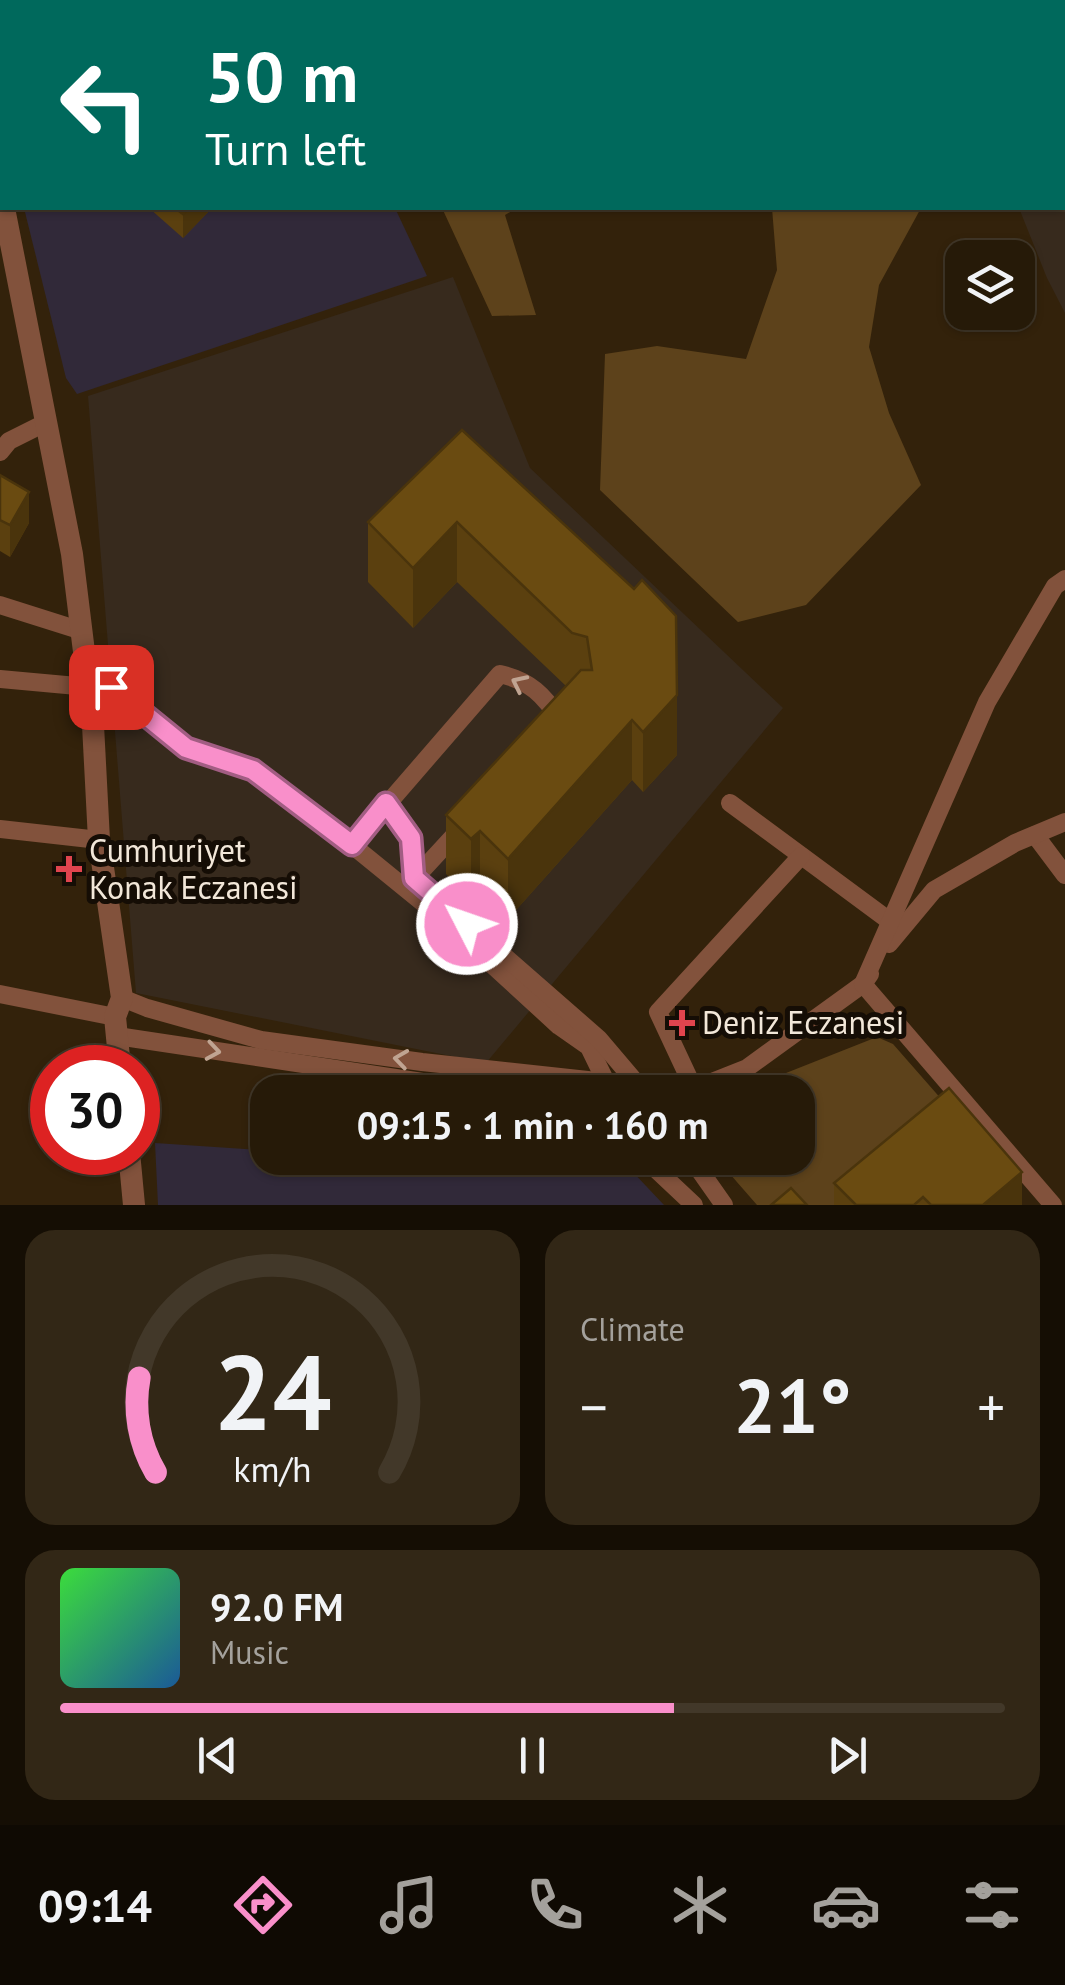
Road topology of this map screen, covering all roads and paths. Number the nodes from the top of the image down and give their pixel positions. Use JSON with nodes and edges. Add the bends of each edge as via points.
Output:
{"nodes":[{"id":1,"x":4,"y":210,"type":"edge"},
{"id":2,"x":5,"y":242,"type":"edge"},
{"id":3,"x":46,"y":422,"type":"junction"},
{"id":4,"x":0,"y":452,"type":"edge"},
{"id":5,"x":1065,"y":579,"type":"edge"},
{"id":6,"x":0,"y":605,"type":"edge"},
{"id":7,"x":82,"y":631,"type":"junction"},
{"id":8,"x":87,"y":677,"type":"junction"},
{"id":9,"x":0,"y":679,"type":"edge"},
{"id":10,"x":547,"y":734,"type":"edge"},
{"id":11,"x":386,"y":803,"type":"junction"},
{"id":12,"x":730,"y":803,"type":"dead end"},
{"id":13,"x":481,"y":806,"type":"edge"},
{"id":14,"x":1065,"y":822,"type":"edge"},
{"id":15,"x":0,"y":829,"type":"edge"},
{"id":16,"x":1034,"y":835,"type":"junction"},
{"id":17,"x":99,"y":840,"type":"junction"},
{"id":18,"x":352,"y":845,"type":"junction"},
{"id":19,"x":801,"y":856,"type":"junction"},
{"id":20,"x":1065,"y":874,"type":"edge"},
{"id":21,"x":410,"y":883,"type":"junction"},
{"id":22,"x":890,"y":922,"type":"junction"},
{"id":23,"x":863,"y":984,"type":"junction"},
{"id":24,"x":0,"y":994,"type":"edge"},
{"id":25,"x":118,"y":1017,"type":"junction"},
{"id":26,"x":119,"y":1045,"type":"edge"},
{"id":27,"x":404,"y":1075,"type":"edge"},
{"id":28,"x":517,"y":1075,"type":"edge"},
{"id":29,"x":600,"y":1075,"type":"edge"},
{"id":30,"x":630,"y":1075,"type":"edge"},
{"id":31,"x":687,"y":1075,"type":"edge"},
{"id":32,"x":729,"y":1075,"type":"edge"},
{"id":33,"x":131,"y":1175,"type":"edge"},
{"id":34,"x":664,"y":1175,"type":"edge"},
{"id":35,"x":702,"y":1175,"type":"edge"},
{"id":36,"x":134,"y":1205,"type":"edge"},
{"id":37,"x":694,"y":1205,"type":"edge"},
{"id":38,"x":724,"y":1205,"type":"edge"},
{"id":39,"x":1053,"y":1205,"type":"edge"}],
"edges":[{"from":1,"to":2,"type":"street"},
{"from":2,"to":3,"type":"street"},
{"from":3,"to":4,"type":"street"},
{"from":3,"to":7,"type":"street"},
{"from":5,"to":22,"type":"street","via":[[988,702]]},
{"from":6,"to":7,"type":"street"},
{"from":7,"to":8,"type":"street"},
{"from":8,"to":9,"type":"street"},
{"from":8,"to":17,"type":"street"},
{"from":8,"to":18,"type":"street","via":[[186,748],[253,770]]},
{"from":10,"to":11,"type":"street","one_way":true,"via":[[560,720],[548,702],[522,680],[500,674]]},
{"from":11,"to":18,"type":"street"},
{"from":11,"to":21,"type":"street","via":[[411,838]]},
{"from":12,"to":19,"type":"street"},
{"from":13,"to":21,"type":"street"},
{"from":14,"to":16,"type":"street"},
{"from":15,"to":17,"type":"street"},
{"from":16,"to":20,"type":"street"},
{"from":16,"to":23,"type":"street","via":[[934,890]]},
{"from":17,"to":25,"type":"street"},
{"from":18,"to":21,"type":"street"},
{"from":19,"to":22,"type":"street"},
{"from":19,"to":31,"type":"street","via":[[658,1012]]},
{"from":21,"to":29,"type":"street","via":[[589,1047]]},
{"from":21,"to":30,"type":"street","via":[[599,1039]]},
{"from":22,"to":23,"type":"street"},
{"from":23,"to":32,"type":"street"},
{"from":23,"to":39,"type":"street"},
{"from":24,"to":25,"type":"street"},
{"from":25,"to":26,"type":"street"},
{"from":25,"to":27,"type":"street","one_way":true},
{"from":28,"to":25,"type":"street","one_way":true,"via":[[261,1040],[146,1008]]},
{"from":33,"to":36,"type":"street"},
{"from":34,"to":37,"type":"street"},
{"from":35,"to":38,"type":"street"}]}
